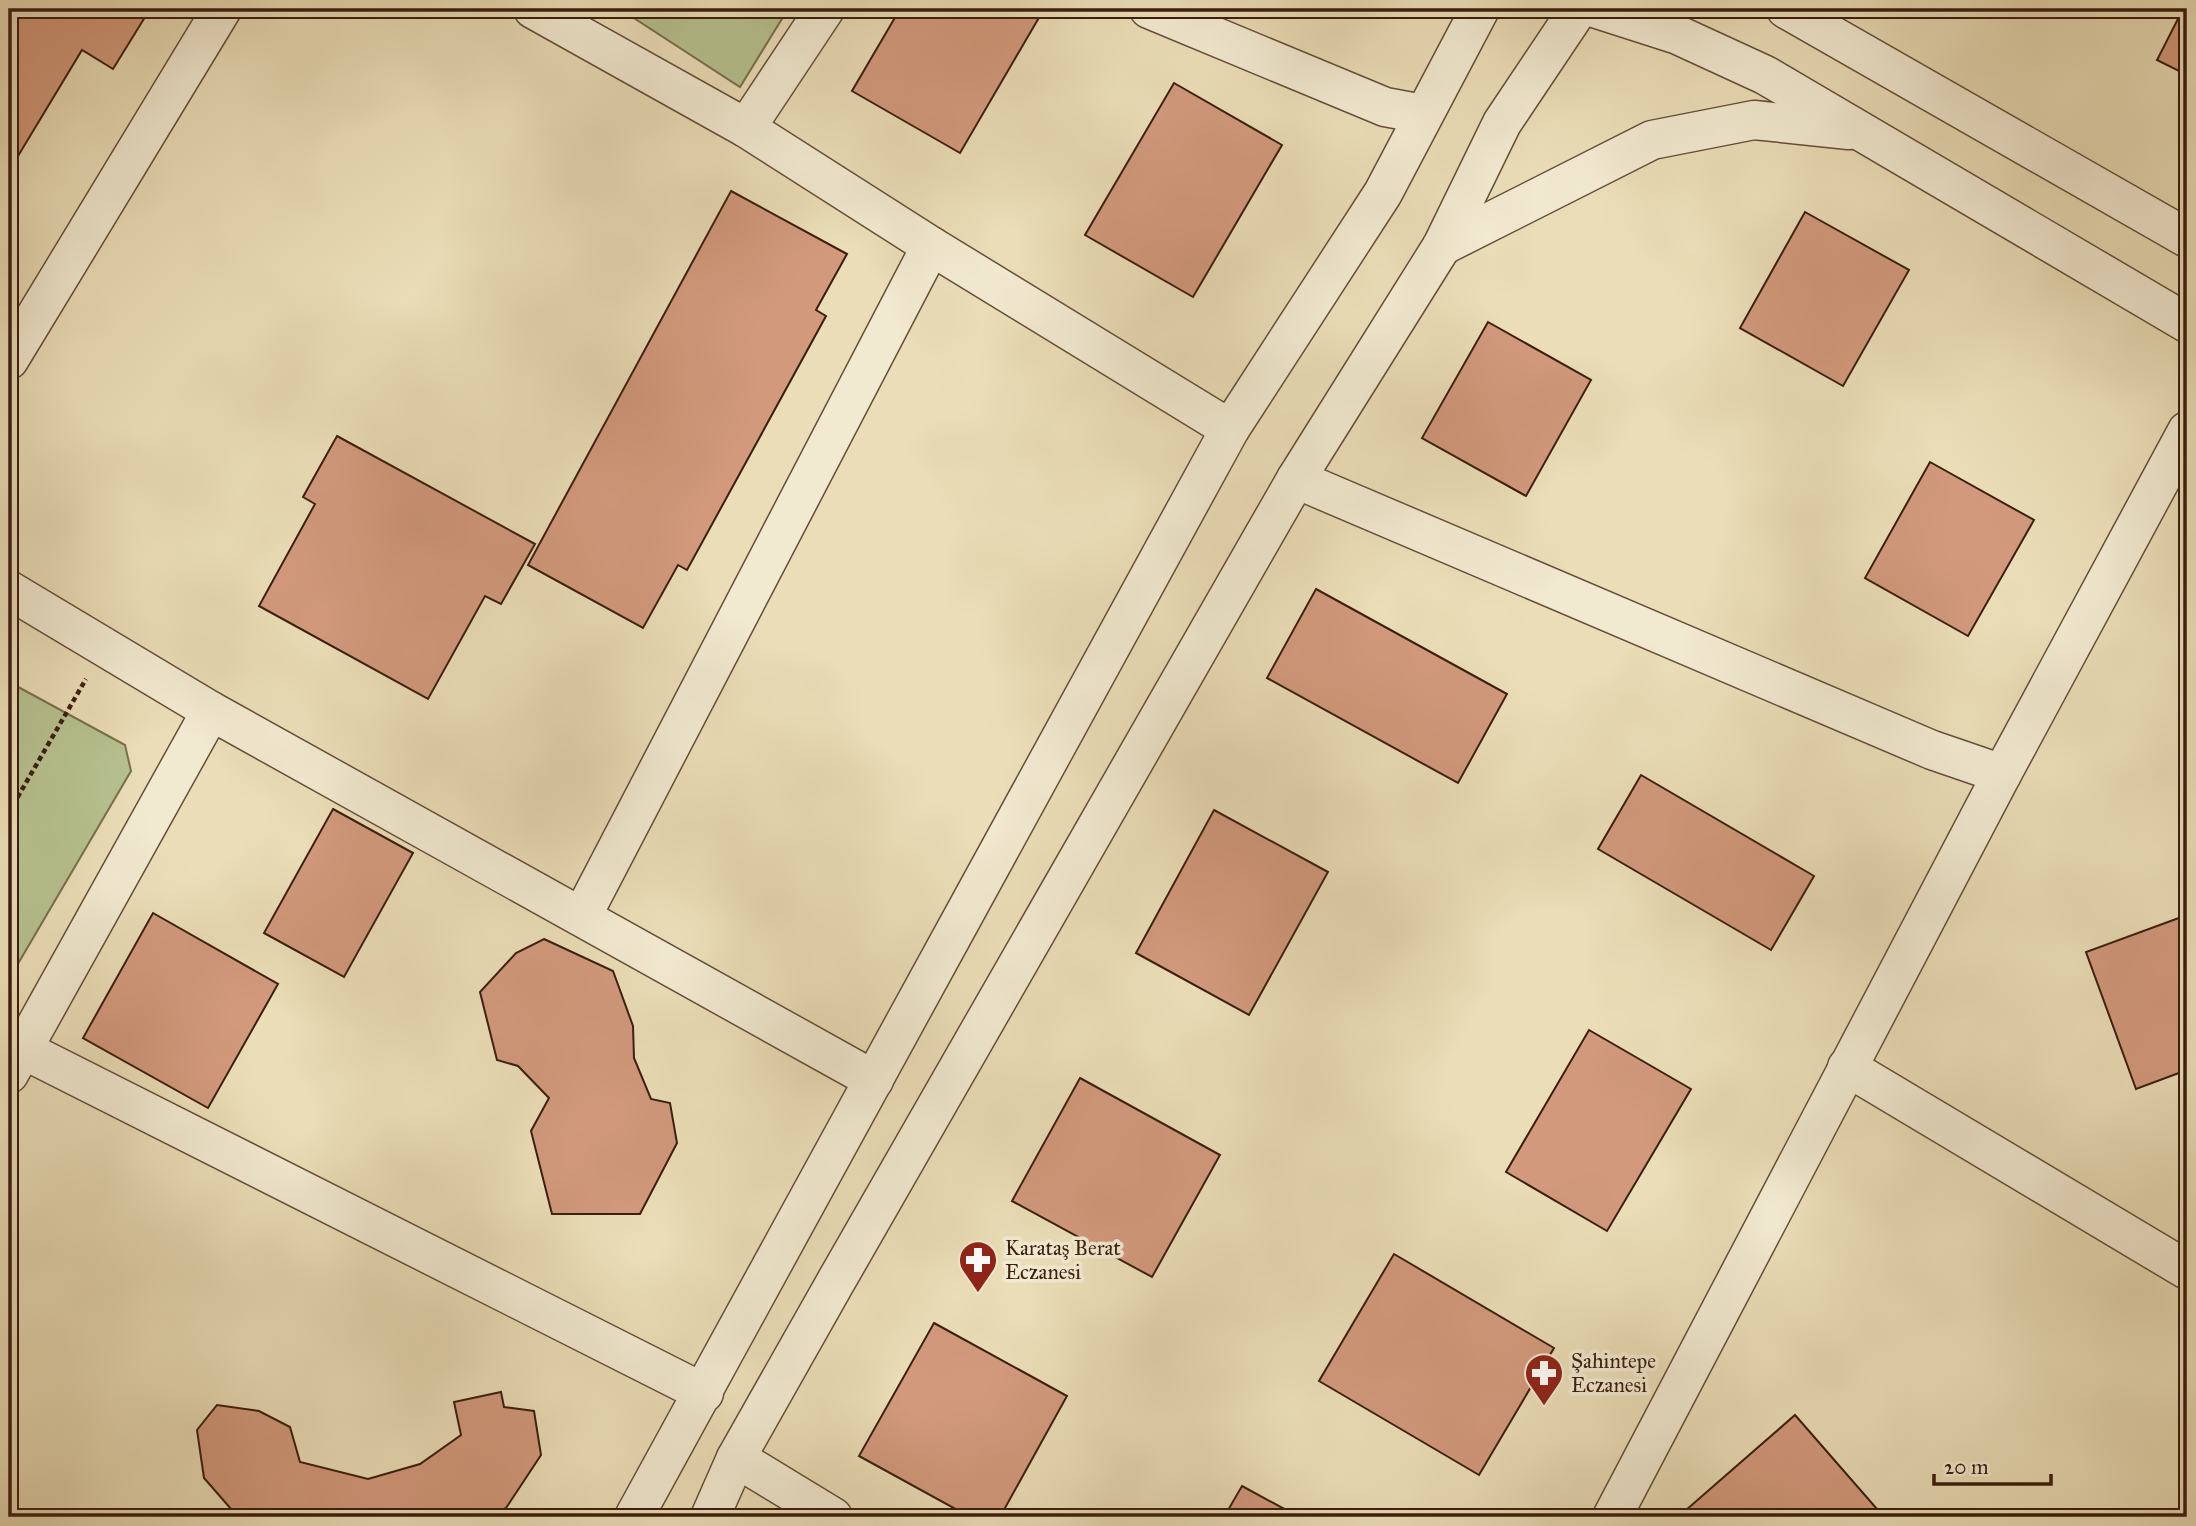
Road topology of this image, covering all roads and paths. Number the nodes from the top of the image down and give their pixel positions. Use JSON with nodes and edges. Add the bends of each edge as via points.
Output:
{"nodes":[{"id":1,"x":222,"y":9,"type":"edge"},
{"id":2,"x":533,"y":9,"type":"edge"},
{"id":3,"x":825,"y":9,"type":"edge"},
{"id":4,"x":1149,"y":9,"type":"edge"},
{"id":5,"x":1480,"y":9,"type":"edge"},
{"id":6,"x":1786,"y":9,"type":"edge"},
{"id":7,"x":1578,"y":10,"type":"edge"},
{"id":8,"x":1423,"y":114,"type":"junction"},
{"id":9,"x":746,"y":128,"type":"junction"},
{"id":10,"x":1861,"y":131,"type":"junction"},
{"id":11,"x":2187,"y":238,"type":"edge"},
{"id":12,"x":931,"y":246,"type":"junction"},
{"id":13,"x":1442,"y":246,"type":"junction"},
{"id":14,"x":2187,"y":323,"type":"edge"},
{"id":15,"x":9,"y":360,"type":"edge"},
{"id":16,"x":1230,"y":429,"type":"junction"},
{"id":17,"x":2187,"y":431,"type":"edge"},
{"id":18,"x":1296,"y":479,"type":"junction"},
{"id":19,"x":9,"y":590,"type":"edge"},
{"id":20,"x":104,"y":647,"type":"junction"},
{"id":21,"x":211,"y":711,"type":"junction"},
{"id":22,"x":2002,"y":774,"type":"junction"},
{"id":23,"x":9,"y":811,"type":"edge"},
{"id":24,"x":582,"y":916,"type":"junction"},
{"id":25,"x":16,"y":1062,"type":"edge"},
{"id":26,"x":1847,"y":1067,"type":"junction"},
{"id":27,"x":874,"y":1080,"type":"junction"},
{"id":28,"x":2187,"y":1270,"type":"edge"},
{"id":29,"x":704,"y":1393,"type":"junction"},
{"id":30,"x":736,"y":1458,"type":"junction"},
{"id":31,"x":634,"y":1517,"type":"edge"},
{"id":32,"x":710,"y":1517,"type":"edge"},
{"id":33,"x":833,"y":1517,"type":"edge"},
{"id":34,"x":1612,"y":1517,"type":"edge"}],
"edges":[{"from":1,"to":15,"type":"street"},
{"from":2,"to":9,"type":"street"},
{"from":3,"to":9,"type":"street"},
{"from":4,"to":8,"type":"street","via":[[1385,107]]},
{"from":5,"to":8,"type":"street"},
{"from":6,"to":11,"type":"street"},
{"from":7,"to":10,"type":"street","via":[[1678,35],[1765,75]]},
{"from":7,"to":13,"type":"street","via":[[1502,123]]},
{"from":8,"to":16,"type":"street","via":[[1383,193]]},
{"from":9,"to":12,"type":"street"},
{"from":10,"to":13,"type":"street","via":[[1754,120],[1652,140]]},
{"from":10,"to":14,"type":"street"},
{"from":12,"to":16,"type":"street"},
{"from":12,"to":24,"type":"street"},
{"from":13,"to":18,"type":"street"},
{"from":16,"to":27,"type":"street"},
{"from":17,"to":22,"type":"street"},
{"from":18,"to":22,"type":"street","via":[[1932,750]]},
{"from":18,"to":30,"type":"street"},
{"from":19,"to":20,"type":"street"},
{"from":20,"to":21,"type":"street"},
{"from":20,"to":23,"type":"path"},
{"from":21,"to":24,"type":"street"},
{"from":21,"to":25,"type":"street"},
{"from":22,"to":26,"type":"street"},
{"from":24,"to":27,"type":"street"},
{"from":25,"to":29,"type":"street"},
{"from":26,"to":28,"type":"street"},
{"from":26,"to":34,"type":"street"},
{"from":27,"to":29,"type":"street"},
{"from":29,"to":31,"type":"street"},
{"from":30,"to":32,"type":"street"},
{"from":30,"to":33,"type":"street"}]}
